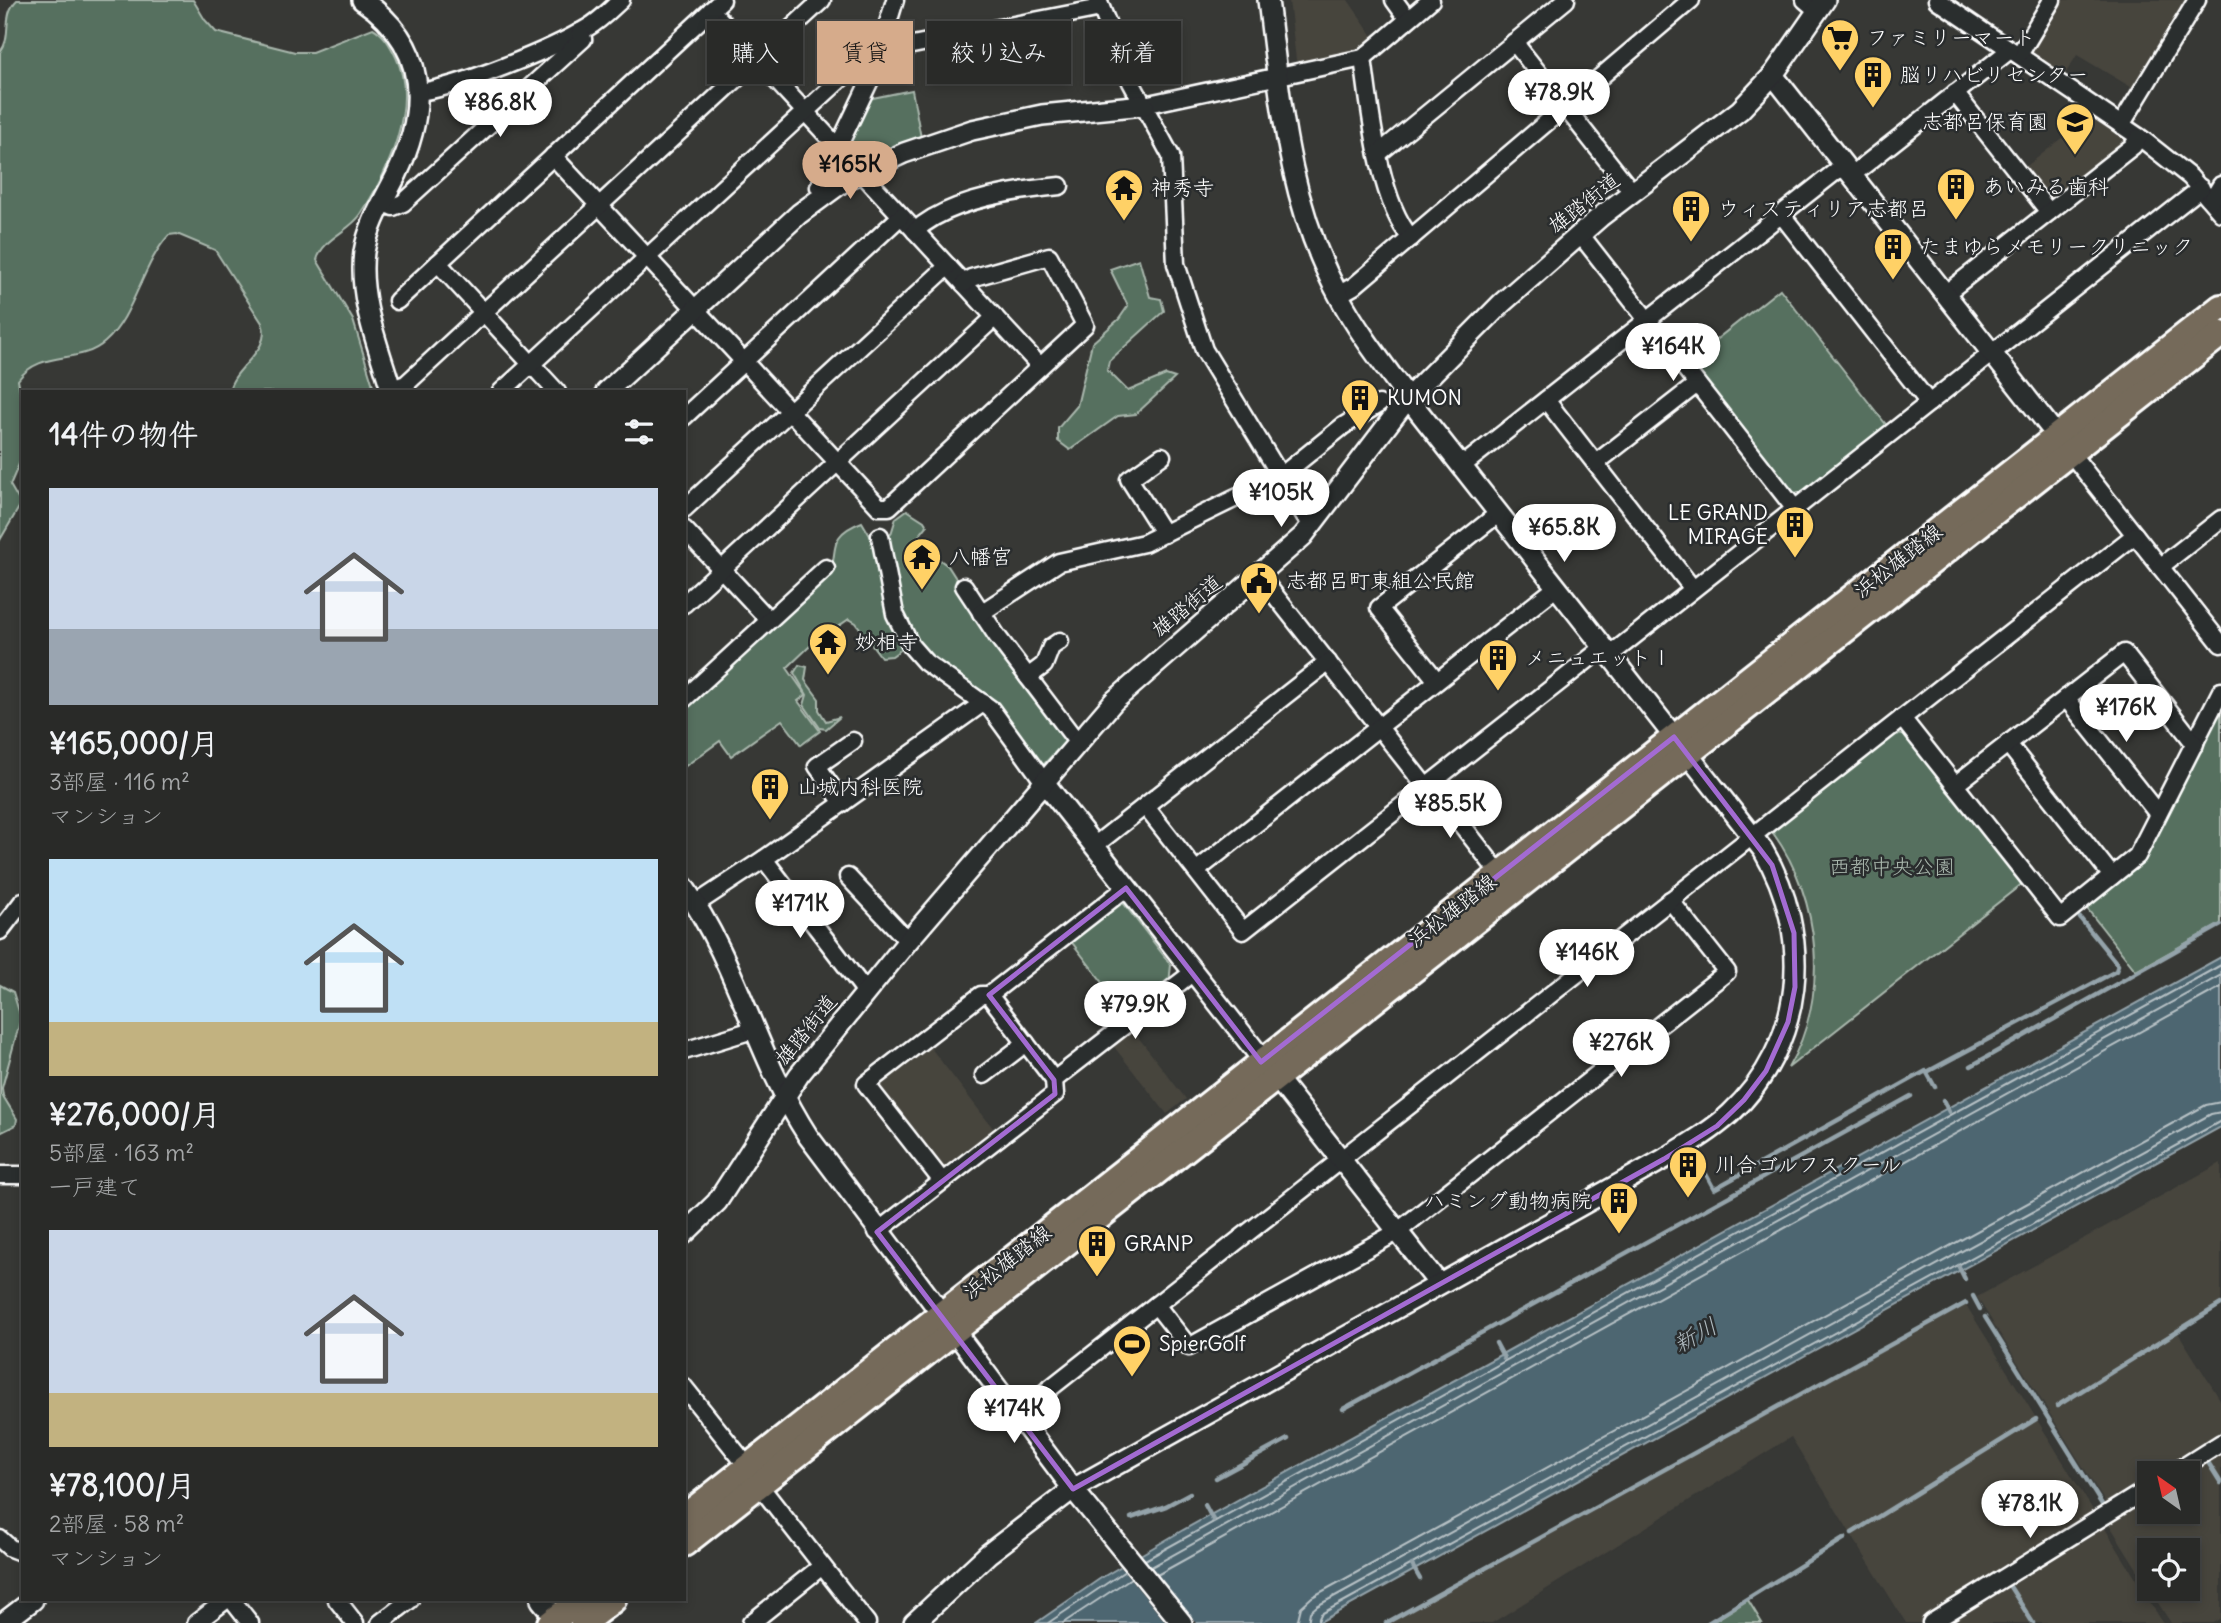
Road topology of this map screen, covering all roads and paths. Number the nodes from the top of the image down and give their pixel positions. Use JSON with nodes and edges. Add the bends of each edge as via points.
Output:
{"nodes":[{"id":1,"x":362,"y":0,"type":"edge"},
{"id":2,"x":621,"y":0,"type":"edge"},
{"id":3,"x":822,"y":0,"type":"edge"},
{"id":4,"x":895,"y":0,"type":"edge"},
{"id":5,"x":1268,"y":0,"type":"edge"},
{"id":6,"x":1394,"y":0,"type":"edge"},
{"id":7,"x":1431,"y":0,"type":"edge"},
{"id":8,"x":1566,"y":0,"type":"edge"},
{"id":9,"x":1690,"y":0,"type":"edge"},
{"id":10,"x":1937,"y":0,"type":"edge"},
{"id":11,"x":2052,"y":0,"type":"edge"},
{"id":12,"x":2197,"y":0,"type":"edge"},
{"id":13,"x":1099,"y":4,"type":"edge"},
{"id":14,"x":1816,"y":4,"type":"edge"},
{"id":15,"x":716,"y":5,"type":"edge"},
{"id":16,"x":1406,"y":18,"type":"junction"},
{"id":17,"x":728,"y":21,"type":"edge"},
{"id":18,"x":799,"y":21,"type":"edge"},
{"id":19,"x":889,"y":21,"type":"edge"},
{"id":20,"x":580,"y":32,"type":"junction"},
{"id":21,"x":1514,"y":42,"type":"junction"},
{"id":22,"x":913,"y":43,"type":"edge"},
{"id":23,"x":2014,"y":52,"type":"junction"},
{"id":24,"x":1363,"y":58,"type":"junction"},
{"id":25,"x":1773,"y":75,"type":"junction"},
{"id":26,"x":1278,"y":77,"type":"junction"},
{"id":27,"x":731,"y":84,"type":"edge"},
{"id":28,"x":779,"y":84,"type":"edge"},
{"id":29,"x":834,"y":84,"type":"edge"},
{"id":30,"x":867,"y":84,"type":"edge"},
{"id":31,"x":418,"y":92,"type":"junction"},
{"id":32,"x":1955,"y":93,"type":"junction"},
{"id":33,"x":1144,"y":105,"type":"junction"},
{"id":34,"x":1565,"y":107,"type":"junction"},
{"id":35,"x":804,"y":112,"type":"junction"},
{"id":36,"x":2121,"y":125,"type":"junction"},
{"id":37,"x":2139,"y":137,"type":"junction"},
{"id":38,"x":839,"y":149,"type":"junction"},
{"id":39,"x":1378,"y":153,"type":"junction"},
{"id":40,"x":553,"y":156,"type":"junction"},
{"id":41,"x":1848,"y":169,"type":"junction"},
{"id":42,"x":861,"y":172,"type":"junction"},
{"id":43,"x":2221,"y":185,"type":"edge"},
{"id":44,"x":1060,"y":186,"type":"dead end"},
{"id":45,"x":1633,"y":193,"type":"junction"},
{"id":46,"x":824,"y":194,"type":"junction"},
{"id":47,"x":2211,"y":200,"type":"edge"},
{"id":48,"x":382,"y":201,"type":"junction"},
{"id":49,"x":599,"y":206,"type":"junction"},
{"id":50,"x":2049,"y":212,"type":"junction"},
{"id":51,"x":1781,"y":214,"type":"junction"},
{"id":52,"x":901,"y":216,"type":"junction"},
{"id":53,"x":915,"y":231,"type":"junction"},
{"id":54,"x":1580,"y":234,"type":"junction"},
{"id":55,"x":1411,"y":238,"type":"junction"},
{"id":56,"x":647,"y":257,"type":"junction"},
{"id":57,"x":438,"y":263,"type":"junction"},
{"id":58,"x":947,"y":266,"type":"junction"},
{"id":59,"x":964,"y":284,"type":"junction"},
{"id":60,"x":1945,"y":294,"type":"junction"},
{"id":61,"x":1338,"y":295,"type":"junction"},
{"id":62,"x":397,"y":300,"type":"dead end"},
{"id":63,"x":2221,"y":307,"type":"edge"},
{"id":64,"x":695,"y":309,"type":"junction"},
{"id":65,"x":484,"y":312,"type":"junction"},
{"id":66,"x":995,"y":317,"type":"junction"},
{"id":67,"x":1647,"y":320,"type":"junction"},
{"id":68,"x":2221,"y":334,"type":"edge"},
{"id":69,"x":1992,"y":353,"type":"junction"},
{"id":70,"x":744,"y":362,"type":"junction"},
{"id":71,"x":531,"y":364,"type":"junction"},
{"id":72,"x":1040,"y":366,"type":"junction"},
{"id":73,"x":1697,"y":384,"type":"junction"},
{"id":74,"x":392,"y":390,"type":"edge"},
{"id":75,"x":503,"y":390,"type":"edge"},
{"id":76,"x":555,"y":390,"type":"edge"},
{"id":77,"x":608,"y":390,"type":"edge"},
{"id":78,"x":1408,"y":398,"type":"junction"},
{"id":79,"x":1546,"y":400,"type":"junction"},
{"id":80,"x":1929,"y":402,"type":"junction"},
{"id":81,"x":1376,"y":411,"type":"dead end"},
{"id":82,"x":790,"y":412,"type":"junction"},
{"id":83,"x":686,"y":415,"type":"edge"},
{"id":84,"x":2064,"y":445,"type":"junction"},
{"id":85,"x":1162,"y":456,"type":"dead end"},
{"id":86,"x":837,"y":462,"type":"junction"},
{"id":87,"x":1596,"y":463,"type":"junction"},
{"id":88,"x":1462,"y":466,"type":"junction"},
{"id":89,"x":1281,"y":476,"type":"junction"},
{"id":90,"x":686,"y":507,"type":"edge"},
{"id":91,"x":1794,"y":509,"type":"junction"},
{"id":92,"x":1499,"y":513,"type":"junction"},
{"id":93,"x":2221,"y":519,"type":"edge"},
{"id":94,"x":1314,"y":523,"type":"junction"},
{"id":95,"x":686,"y":531,"type":"edge"},
{"id":96,"x":1164,"y":534,"type":"junction"},
{"id":97,"x":2135,"y":535,"type":"junction"},
{"id":98,"x":880,"y":536,"type":"dead end"},
{"id":99,"x":2160,"y":567,"type":"junction"},
{"id":100,"x":826,"y":568,"type":"dead end"},
{"id":101,"x":722,"y":569,"type":"junction"},
{"id":102,"x":1259,"y":575,"type":"junction"},
{"id":103,"x":964,"y":586,"type":"dead end"},
{"id":104,"x":1557,"y":587,"type":"junction"},
{"id":105,"x":1693,"y":589,"type":"junction"},
{"id":106,"x":686,"y":602,"type":"edge"},
{"id":107,"x":981,"y":613,"type":"junction"},
{"id":108,"x":769,"y":620,"type":"junction"},
{"id":109,"x":1060,"y":641,"type":"dead end"},
{"id":110,"x":2221,"y":644,"type":"edge"},
{"id":111,"x":1607,"y":651,"type":"junction"},
{"id":112,"x":1328,"y":662,"type":"junction"},
{"id":113,"x":1028,"y":677,"type":"junction"},
{"id":114,"x":1437,"y":681,"type":"junction"},
{"id":115,"x":2221,"y":691,"type":"edge"},
{"id":116,"x":686,"y":697,"type":"edge"},
{"id":117,"x":2066,"y":698,"type":"junction"},
{"id":118,"x":984,"y":703,"type":"junction"},
{"id":119,"x":1902,"y":718,"type":"junction"},
{"id":120,"x":1379,"y":727,"type":"junction"},
{"id":121,"x":853,"y":740,"type":"dead end"},
{"id":122,"x":1078,"y":743,"type":"junction"},
{"id":123,"x":2008,"y":744,"type":"junction"},
{"id":124,"x":2195,"y":744,"type":"junction"},
{"id":125,"x":1681,"y":746,"type":"junction"},
{"id":126,"x":1044,"y":782,"type":"junction"},
{"id":127,"x":1428,"y":785,"type":"junction"},
{"id":128,"x":1955,"y":785,"type":"junction"},
{"id":129,"x":843,"y":803,"type":"junction"},
{"id":130,"x":1145,"y":806,"type":"junction"},
{"id":131,"x":2158,"y":814,"type":"junction"},
{"id":132,"x":1752,"y":836,"type":"junction"},
{"id":133,"x":1094,"y":846,"type":"junction"},
{"id":134,"x":764,"y":859,"type":"junction"},
{"id":135,"x":1196,"y":871,"type":"junction"},
{"id":136,"x":1500,"y":874,"type":"junction"},
{"id":137,"x":848,"y":877,"type":"dead end"},
{"id":138,"x":2112,"y":877,"type":"junction"},
{"id":139,"x":1126,"y":888,"type":"junction"},
{"id":140,"x":686,"y":890,"type":"edge"},
{"id":141,"x":1670,"y":900,"type":"junction"},
{"id":142,"x":21,"y":904,"type":"edge"},
{"id":143,"x":696,"y":904,"type":"junction"},
{"id":144,"x":0,"y":931,"type":"edge"},
{"id":145,"x":908,"y":941,"type":"junction"},
{"id":146,"x":1192,"y":972,"type":"junction"},
{"id":147,"x":866,"y":992,"type":"junction"},
{"id":148,"x":989,"y":995,"type":"junction"},
{"id":149,"x":756,"y":1029,"type":"junction"},
{"id":150,"x":1026,"y":1043,"type":"junction"},
{"id":151,"x":686,"y":1050,"type":"edge"},
{"id":152,"x":1268,"y":1070,"type":"junction"},
{"id":153,"x":984,"y":1075,"type":"dead end"},
{"id":154,"x":1054,"y":1080,"type":"junction"},
{"id":155,"x":783,"y":1097,"type":"junction"},
{"id":156,"x":1340,"y":1160,"type":"junction"},
{"id":157,"x":0,"y":1175,"type":"edge"},
{"id":158,"x":21,"y":1175,"type":"edge"},
{"id":159,"x":942,"y":1181,"type":"junction"},
{"id":160,"x":686,"y":1232,"type":"edge"},
{"id":161,"x":877,"y":1232,"type":"junction"},
{"id":162,"x":1397,"y":1232,"type":"junction"},
{"id":163,"x":1439,"y":1284,"type":"junction"},
{"id":164,"x":1156,"y":1305,"type":"junction"},
{"id":165,"x":947,"y":1324,"type":"junction"},
{"id":166,"x":686,"y":1390,"type":"edge"},
{"id":167,"x":1016,"y":1415,"type":"junction"},
{"id":168,"x":2221,"y":1443,"type":"edge"},
{"id":169,"x":2193,"y":1461,"type":"edge"},
{"id":170,"x":753,"y":1476,"type":"junction"},
{"id":171,"x":1073,"y":1489,"type":"junction"},
{"id":172,"x":2137,"y":1495,"type":"edge"},
{"id":173,"x":686,"y":1516,"type":"edge"},
{"id":174,"x":0,"y":1539,"type":"edge"},
{"id":175,"x":686,"y":1542,"type":"edge"},
{"id":176,"x":21,"y":1552,"type":"edge"},
{"id":177,"x":822,"y":1566,"type":"junction"},
{"id":178,"x":32,"y":1601,"type":"edge"},
{"id":179,"x":225,"y":1601,"type":"edge"},
{"id":180,"x":233,"y":1601,"type":"edge"},
{"id":181,"x":338,"y":1601,"type":"edge"},
{"id":182,"x":409,"y":1601,"type":"edge"},
{"id":183,"x":578,"y":1601,"type":"edge"},
{"id":184,"x":612,"y":1601,"type":"edge"},
{"id":185,"x":552,"y":1616,"type":"edge"},
{"id":186,"x":770,"y":1617,"type":"edge"},
{"id":187,"x":3,"y":1623,"type":"edge"},
{"id":188,"x":196,"y":1623,"type":"edge"},
{"id":189,"x":250,"y":1623,"type":"edge"},
{"id":190,"x":355,"y":1623,"type":"edge"},
{"id":191,"x":380,"y":1623,"type":"edge"},
{"id":192,"x":583,"y":1623,"type":"edge"},
{"id":193,"x":751,"y":1623,"type":"edge"},
{"id":194,"x":867,"y":1623,"type":"edge"},
{"id":195,"x":914,"y":1623,"type":"edge"},
{"id":196,"x":1182,"y":1623,"type":"edge"},
{"id":197,"x":1931,"y":1623,"type":"edge"}],
"edges":[{"from":1,"to":31,"type":"street","via":[[403,40]]},
{"from":2,"to":20,"type":"street"},
{"from":3,"to":18,"type":"street"},
{"from":4,"to":19,"type":"street"},
{"from":5,"to":26,"type":"street"},
{"from":6,"to":16,"type":"street"},
{"from":7,"to":16,"type":"street"},
{"from":8,"to":21,"type":"street"},
{"from":9,"to":34,"type":"street"},
{"from":10,"to":23,"type":"street"},
{"from":11,"to":23,"type":"street"},
{"from":12,"to":36,"type":"street"},
{"from":13,"to":22,"type":"street"},
{"from":13,"to":33,"type":"street"},
{"from":14,"to":25,"type":"street","name":"雄踏街道"},
{"from":15,"to":17,"type":"street"},
{"from":15,"to":40,"type":"street"},
{"from":16,"to":24,"type":"street"},
{"from":20,"to":31,"type":"street","via":[[493,69]]},
{"from":20,"to":48,"type":"street","via":[[583,39],[403,204],[393,207]]},
{"from":21,"to":34,"type":"street"},
{"from":21,"to":39,"type":"street"},
{"from":23,"to":32,"type":"street"},
{"from":23,"to":36,"type":"street"},
{"from":24,"to":26,"type":"street"},
{"from":24,"to":39,"type":"street"},
{"from":25,"to":41,"type":"street"},
{"from":25,"to":45,"type":"street","name":"雄踏街道","via":[[1721,127]]},
{"from":26,"to":33,"type":"street"},
{"from":26,"to":61,"type":"street","via":[[1297,192]]},
{"from":27,"to":49,"type":"street"},
{"from":28,"to":35,"type":"street"},
{"from":29,"to":35,"type":"street"},
{"from":30,"to":38,"type":"street"},
{"from":31,"to":48,"type":"street","via":[[413,132]]},
{"from":32,"to":41,"type":"street"},
{"from":32,"to":50,"type":"street"},
{"from":33,"to":42,"type":"street","via":[[995,124]]},
{"from":33,"to":89,"type":"street","via":[[1171,156],[1176,264],[1199,337],[1217,375]]},
{"from":34,"to":45,"type":"street"},
{"from":34,"to":55,"type":"street"},
{"from":35,"to":38,"type":"street"},
{"from":35,"to":56,"type":"street"},
{"from":36,"to":37,"type":"street"},
{"from":37,"to":47,"type":"street"},
{"from":37,"to":50,"type":"street"},
{"from":38,"to":42,"type":"street"},
{"from":38,"to":46,"type":"street","via":[[819,187]]},
{"from":39,"to":55,"type":"street","via":[[1399,217]]},
{"from":40,"to":49,"type":"street"},
{"from":40,"to":57,"type":"street"},
{"from":41,"to":51,"type":"street"},
{"from":41,"to":60,"type":"street"},
{"from":42,"to":46,"type":"street"},
{"from":42,"to":52,"type":"street"},
{"from":43,"to":47,"type":"street"},
{"from":44,"to":53,"type":"street","via":[[971,204]]},
{"from":45,"to":54,"type":"street","name":"雄踏街道"},
{"from":46,"to":64,"type":"street"},
{"from":47,"to":69,"type":"street"},
{"from":48,"to":74,"type":"street","via":[[368,236],[363,280]]},
{"from":49,"to":56,"type":"street"},
{"from":49,"to":65,"type":"street"},
{"from":50,"to":60,"type":"street"},
{"from":51,"to":67,"type":"street"},
{"from":51,"to":80,"type":"street"},
{"from":52,"to":53,"type":"street"},
{"from":52,"to":70,"type":"street"},
{"from":53,"to":58,"type":"street"},
{"from":54,"to":67,"type":"street"},
{"from":54,"to":78,"type":"street","name":"雄踏街道","via":[[1502,303]]},
{"from":55,"to":61,"type":"street"},
{"from":56,"to":64,"type":"street"},
{"from":56,"to":71,"type":"street"},
{"from":57,"to":62,"type":"street"},
{"from":57,"to":65,"type":"street"},
{"from":58,"to":59,"type":"street"},
{"from":58,"to":82,"type":"street"},
{"from":59,"to":66,"type":"street"},
{"from":59,"to":72,"type":"street","via":[[971,278],[1049,256],[1084,325]]},
{"from":60,"to":69,"type":"street"},
{"from":61,"to":78,"type":"street"},
{"from":63,"to":84,"type":"main road","name":"浜松雄踏線"},
{"from":64,"to":70,"type":"street"},
{"from":64,"to":77,"type":"street"},
{"from":65,"to":71,"type":"street"},
{"from":65,"to":74,"type":"street","via":[[406,384]]},
{"from":66,"to":72,"type":"street"},
{"from":66,"to":86,"type":"street"},
{"from":67,"to":73,"type":"street"},
{"from":67,"to":79,"type":"street"},
{"from":68,"to":84,"type":"main road","name":"浜松雄踏線"},
{"from":69,"to":80,"type":"street"},
{"from":69,"to":84,"type":"street"},
{"from":70,"to":82,"type":"street"},
{"from":70,"to":83,"type":"street"},
{"from":71,"to":75,"type":"street"},
{"from":71,"to":76,"type":"street"},
{"from":72,"to":86,"type":"street","via":[[889,508],[879,507]]},
{"from":73,"to":87,"type":"street"},
{"from":73,"to":91,"type":"street"},
{"from":78,"to":88,"type":"street"},
{"from":78,"to":94,"type":"street","name":"雄踏街道"},
{"from":79,"to":87,"type":"street"},
{"from":79,"to":88,"type":"street"},
{"from":80,"to":91,"type":"street"},
{"from":81,"to":89,"type":"street","via":[[1343,426]]},
{"from":82,"to":86,"type":"street"},
{"from":82,"to":90,"type":"street"},
{"from":84,"to":97,"type":"street"},
{"from":84,"to":125,"type":"main road","name":"浜松雄踏線"},
{"from":85,"to":96,"type":"street","via":[[1129,479]]},
{"from":86,"to":101,"type":"street"},
{"from":87,"to":105,"type":"street"},
{"from":88,"to":92,"type":"street"},
{"from":89,"to":94,"type":"street"},
{"from":89,"to":96,"type":"street"},
{"from":91,"to":105,"type":"street"},
{"from":92,"to":104,"type":"street"},
{"from":92,"to":114,"type":"street","via":[[1379,608]]},
{"from":93,"to":99,"type":"street"},
{"from":94,"to":102,"type":"street","name":"雄踏街道"},
{"from":95,"to":101,"type":"street"},
{"from":96,"to":107,"type":"street","via":[[1133,546],[1066,559]]},
{"from":97,"to":99,"type":"street"},
{"from":97,"to":119,"type":"street"},
{"from":98,"to":118,"type":"street","via":[[902,631],[925,662]]},
{"from":99,"to":110,"type":"street"},
{"from":100,"to":108,"type":"street"},
{"from":101,"to":106,"type":"street"},
{"from":101,"to":108,"type":"street"},
{"from":102,"to":112,"type":"street"},
{"from":102,"to":122,"type":"street","name":"雄踏街道","via":[[1139,677]]},
{"from":103,"to":107,"type":"street"},
{"from":104,"to":111,"type":"street"},
{"from":104,"to":114,"type":"street"},
{"from":105,"to":111,"type":"street"},
{"from":107,"to":113,"type":"street"},
{"from":108,"to":116,"type":"street"},
{"from":109,"to":113,"type":"street","via":[[1051,647],[1044,665]]},
{"from":111,"to":125,"type":"street"},
{"from":111,"to":127,"type":"street"},
{"from":112,"to":120,"type":"street"},
{"from":112,"to":130,"type":"street"},
{"from":113,"to":122,"type":"street"},
{"from":114,"to":120,"type":"street"},
{"from":115,"to":124,"type":"street"},
{"from":117,"to":123,"type":"street"},
{"from":117,"to":124,"type":"street","via":[[2124,653]]},
{"from":117,"to":131,"type":"street"},
{"from":118,"to":126,"type":"street"},
{"from":118,"to":129,"type":"street"},
{"from":119,"to":128,"type":"street"},
{"from":119,"to":132,"type":"street"},
{"from":120,"to":127,"type":"street"},
{"from":120,"to":135,"type":"street"},
{"from":121,"to":129,"type":"street","via":[[817,766]]},
{"from":122,"to":126,"type":"street","name":"雄踏街道"},
{"from":123,"to":128,"type":"street"},
{"from":123,"to":138,"type":"street"},
{"from":124,"to":131,"type":"street"},
{"from":125,"to":132,"type":"street"},
{"from":125,"to":136,"type":"main road","name":"浜松雄踏線"},
{"from":125,"to":152,"type":"main road","name":"浜松雄踏線"},
{"from":126,"to":133,"type":"street"},
{"from":126,"to":145,"type":"street","name":"雄踏街道"},
{"from":127,"to":135,"type":"street","via":[[1243,931]]},
{"from":127,"to":136,"type":"street"},
{"from":128,"to":138,"type":"street","via":[[2060,918]]},
{"from":129,"to":134,"type":"street"},
{"from":130,"to":133,"type":"street"},
{"from":130,"to":135,"type":"street"},
{"from":131,"to":138,"type":"street","via":[[2144,847]]},
{"from":132,"to":141,"type":"street"},
{"from":132,"to":163,"type":"street","via":[[1780,882],[1796,951],[1788,1022],[1756,1086],[1698,1139]]},
{"from":133,"to":139,"type":"street"},
{"from":134,"to":143,"type":"street"},
{"from":134,"to":147,"type":"street"},
{"from":136,"to":152,"type":"main road","name":"浜松雄踏線"},
{"from":137,"to":145,"type":"street"},
{"from":139,"to":146,"type":"street"},
{"from":139,"to":148,"type":"street"},
{"from":140,"to":143,"type":"street"},
{"from":141,"to":156,"type":"street"},
{"from":141,"to":162,"type":"street","via":[[1727,972]]},
{"from":142,"to":144,"type":"street"},
{"from":143,"to":149,"type":"street"},
{"from":145,"to":147,"type":"street","name":"雄踏街道"},
{"from":146,"to":152,"type":"street"},
{"from":146,"to":154,"type":"street"},
{"from":147,"to":155,"type":"street","name":"雄踏街道"},
{"from":148,"to":150,"type":"street"},
{"from":148,"to":159,"type":"street","via":[[981,995],[866,1084]]},
{"from":149,"to":151,"type":"street"},
{"from":149,"to":155,"type":"street"},
{"from":150,"to":153,"type":"street"},
{"from":150,"to":154,"type":"street"},
{"from":152,"to":156,"type":"street"},
{"from":152,"to":165,"type":"main road","name":"浜松雄踏線"},
{"from":154,"to":159,"type":"street","via":[[1055,1094]]},
{"from":155,"to":160,"type":"street","name":"雄踏街道","via":[[717,1202]]},
{"from":155,"to":161,"type":"street"},
{"from":156,"to":162,"type":"street"},
{"from":156,"to":164,"type":"street"},
{"from":157,"to":158,"type":"street"},
{"from":159,"to":161,"type":"street"},
{"from":161,"to":165,"type":"street"},
{"from":162,"to":163,"type":"street"},
{"from":162,"to":164,"type":"street","via":[[1189,1347]]},
{"from":163,"to":171,"type":"street"},
{"from":164,"to":167,"type":"street"},
{"from":165,"to":167,"type":"street"},
{"from":165,"to":170,"type":"main road","name":"浜松雄踏線"},
{"from":166,"to":170,"type":"street"},
{"from":167,"to":171,"type":"street"},
{"from":168,"to":169,"type":"street"},
{"from":170,"to":173,"type":"main road","name":"浜松雄踏線"},
{"from":170,"to":175,"type":"main road","name":"浜松雄踏線"},
{"from":170,"to":177,"type":"street"},
{"from":171,"to":195,"type":"street","via":[[988,1554]]},
{"from":171,"to":196,"type":"street"},
{"from":172,"to":197,"type":"street"},
{"from":174,"to":176,"type":"street"},
{"from":177,"to":186,"type":"street"},
{"from":177,"to":194,"type":"street"},
{"from":178,"to":187,"type":"street"},
{"from":179,"to":188,"type":"street"},
{"from":180,"to":189,"type":"street"},
{"from":181,"to":190,"type":"street"},
{"from":182,"to":191,"type":"street"},
{"from":183,"to":185,"type":"main road"},
{"from":184,"to":192,"type":"main road"},
{"from":186,"to":193,"type":"street"}]}
